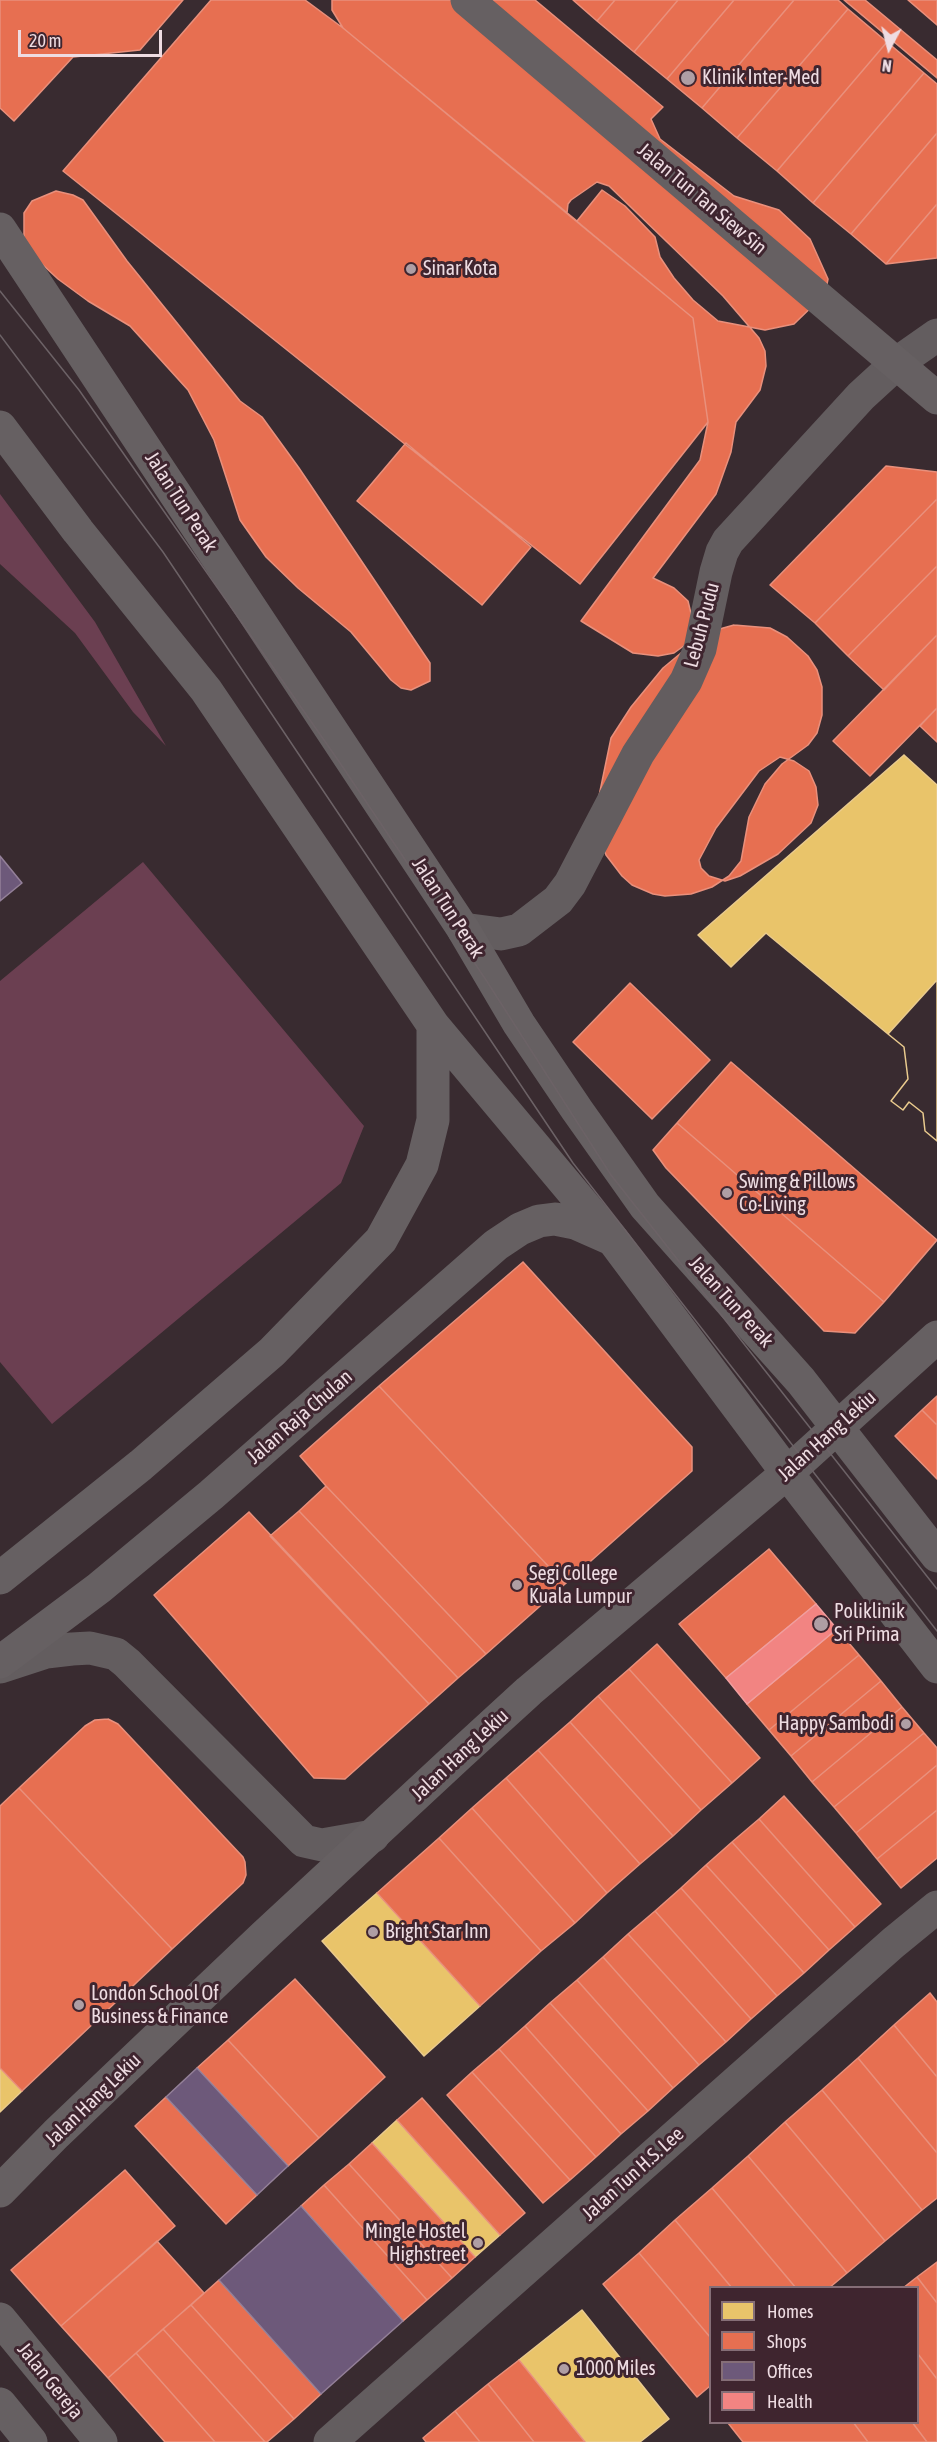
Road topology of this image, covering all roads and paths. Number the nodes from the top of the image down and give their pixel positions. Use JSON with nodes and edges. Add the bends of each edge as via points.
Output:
{"nodes":[{"id":1,"x":467,"y":0,"type":"edge"},
{"id":2,"x":0,"y":229,"type":"edge"},
{"id":3,"x":937,"y":335,"type":"edge"},
{"id":4,"x":897,"y":363,"type":"junction"},
{"id":5,"x":937,"y":398,"type":"edge"},
{"id":6,"x":0,"y":427,"type":"edge"},
{"id":7,"x":463,"y":929,"type":"junction"},
{"id":8,"x":433,"y":1025,"type":"junction"},
{"id":9,"x":613,"y":1240,"type":"junction"},
{"id":10,"x":937,"y":1337,"type":"edge"},
{"id":11,"x":837,"y":1428,"type":"junction"},
{"id":12,"x":787,"y":1473,"type":"junction"},
{"id":13,"x":937,"y":1556,"type":"edge"},
{"id":14,"x":0,"y":1578,"type":"edge"},
{"id":15,"x":0,"y":1662,"type":"edge"},
{"id":16,"x":0,"y":1667,"type":"edge"},
{"id":17,"x":937,"y":1667,"type":"edge"},
{"id":18,"x":373,"y":1836,"type":"junction"},
{"id":19,"x":937,"y":1907,"type":"edge"},
{"id":20,"x":0,"y":2191,"type":"edge"},
{"id":21,"x":0,"y":2319,"type":"edge"},
{"id":22,"x":0,"y":2404,"type":"edge"},
{"id":23,"x":31,"y":2442,"type":"edge"},
{"id":24,"x":101,"y":2442,"type":"edge"},
{"id":25,"x":330,"y":2442,"type":"edge"}],
"edges":[{"from":1,"to":4,"type":"main road","name":"Jalan Tun Tan Siew Sin"},
{"from":2,"to":7,"type":"main road","name":"Jalan Tun Perak"},
{"from":3,"to":4,"type":"street","name":"Lebuh Pudu"},
{"from":4,"to":5,"type":"main road","name":"Jalan Tun Tan Siew Sin"},
{"from":4,"to":7,"type":"street","name":"Lebuh Pudu","via":[[861,396],[728,540],[716,572],[700,649],[686,681],[638,754],[558,900],[519,930],[501,934]]},
{"from":6,"to":8,"type":"main road","via":[[206,690]]},
{"from":7,"to":11,"type":"main road","name":"Jalan Tun Perak","via":[[519,1024],[645,1206],[801,1380]]},
{"from":8,"to":9,"type":"main road"},
{"from":8,"to":14,"type":"main road","via":[[433,1120],[422,1165],[381,1240],[272,1352],[141,1465]]},
{"from":9,"to":12,"type":"main road"},
{"from":9,"to":15,"type":"main road","name":"Jalan Raja Chulan","via":[[575,1222],[555,1219],[520,1229],[495,1245],[202,1503],[99,1588]]},
{"from":10,"to":11,"type":"main road","name":"Jalan Hang Lekiu"},
{"from":11,"to":12,"type":"main road","name":"Jalan Hang Lekiu"},
{"from":11,"to":13,"type":"main road","name":"Jalan Tun Perak"},
{"from":12,"to":17,"type":"main road"},
{"from":12,"to":18,"type":"main road","name":"Jalan Hang Lekiu","via":[[529,1691]]},
{"from":16,"to":18,"type":"street","via":[[46,1652],[72,1649],[90,1648],[116,1654],[304,1841],[322,1845]]},
{"from":18,"to":20,"type":"main road","name":"Jalan Hang Lekiu"},
{"from":19,"to":25,"type":"street","name":"Jalan Tun H.S. Lee"},
{"from":21,"to":24,"type":"main road","name":"Jalan Gereja"},
{"from":22,"to":23,"type":"main road"}]}
